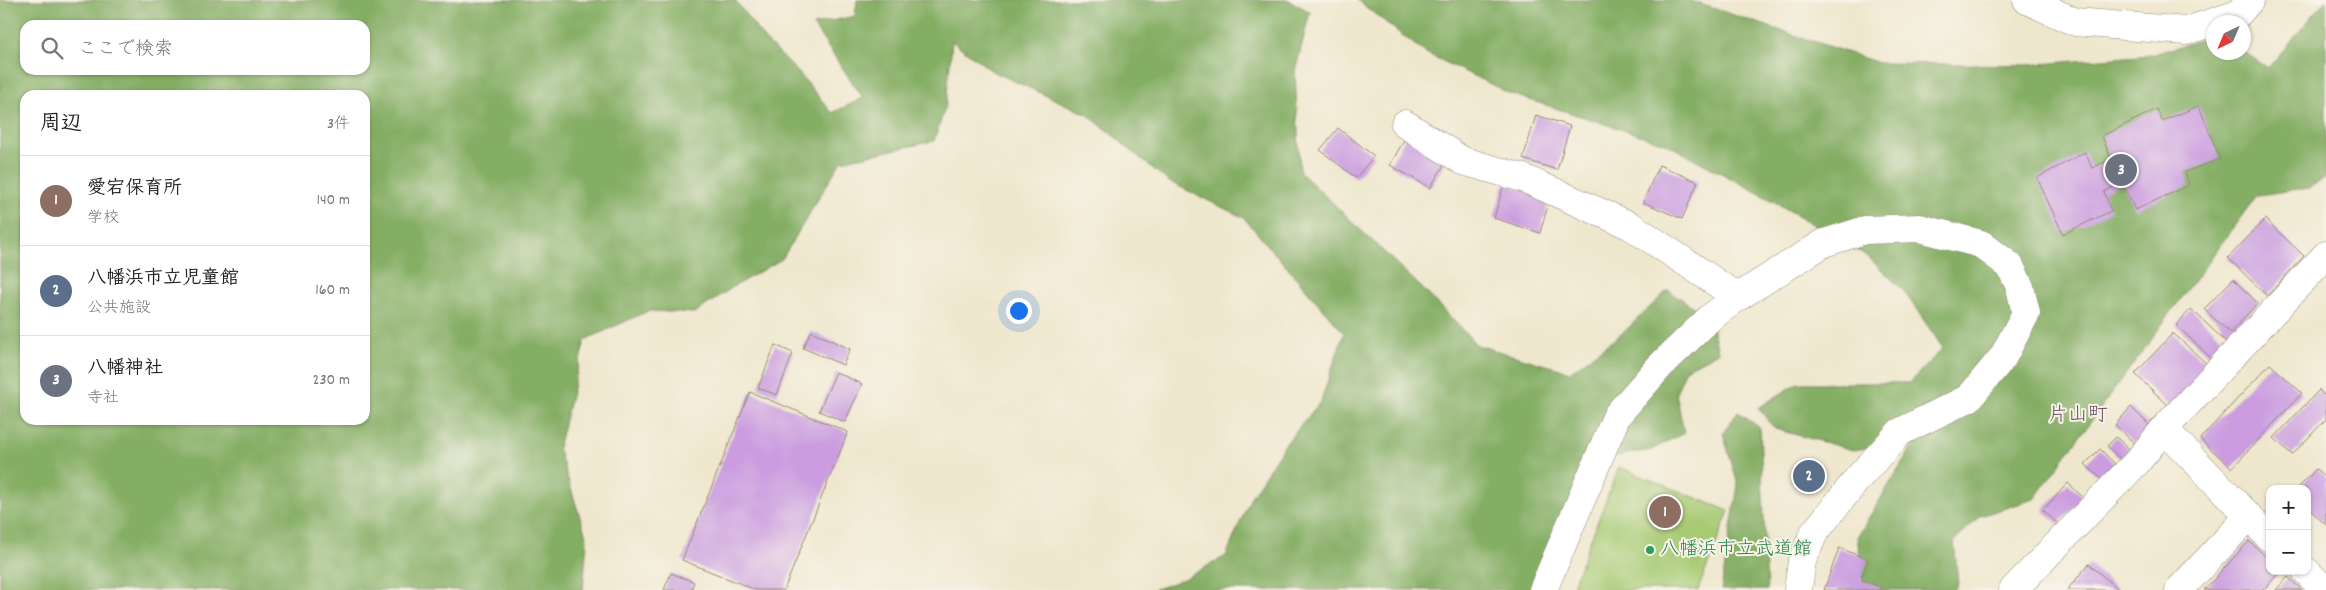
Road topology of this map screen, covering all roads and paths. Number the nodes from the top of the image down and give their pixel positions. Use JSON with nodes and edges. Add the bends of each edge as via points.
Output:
{"nodes":[{"id":1,"x":2027,"y":0,"type":"edge"},
{"id":2,"x":2250,"y":0,"type":"edge"},
{"id":3,"x":1405,"y":124,"type":"dead end"},
{"id":4,"x":2326,"y":255,"type":"edge"},
{"id":5,"x":1738,"y":297,"type":"junction"},
{"id":6,"x":2164,"y":429,"type":"junction"},
{"id":7,"x":2248,"y":517,"type":"junction"},
{"id":8,"x":2266,"y":534,"type":"edge"},
{"id":9,"x":2310,"y":575,"type":"edge"},
{"id":10,"x":1543,"y":590,"type":"edge"},
{"id":11,"x":1798,"y":590,"type":"edge"},
{"id":12,"x":2013,"y":590,"type":"edge"},
{"id":13,"x":2179,"y":590,"type":"edge"},
{"id":14,"x":2325,"y":590,"type":"edge"}],
"edges":[{"from":1,"to":2,"type":"street","via":[[2075,22],[2186,31],[2238,14]]},
{"from":3,"to":5,"type":"street","via":[[1463,161],[1523,178],[1631,226]]},
{"from":4,"to":6,"type":"street"},
{"from":5,"to":10,"type":"street","via":[[1710,318],[1660,366],[1617,415]]},
{"from":5,"to":11,"type":"street","via":[[1824,243],[1865,230],[1920,228],[1981,244],[2010,266],[2020,287],[2026,313],[2003,357],[1969,398],[1900,432],[1859,477],[1814,533],[1802,561]]},
{"from":6,"to":7,"type":"street"},
{"from":6,"to":12,"type":"street","via":[[2137,462]]},
{"from":7,"to":8,"type":"street"},
{"from":7,"to":13,"type":"street"},
{"from":9,"to":14,"type":"street"}]}
